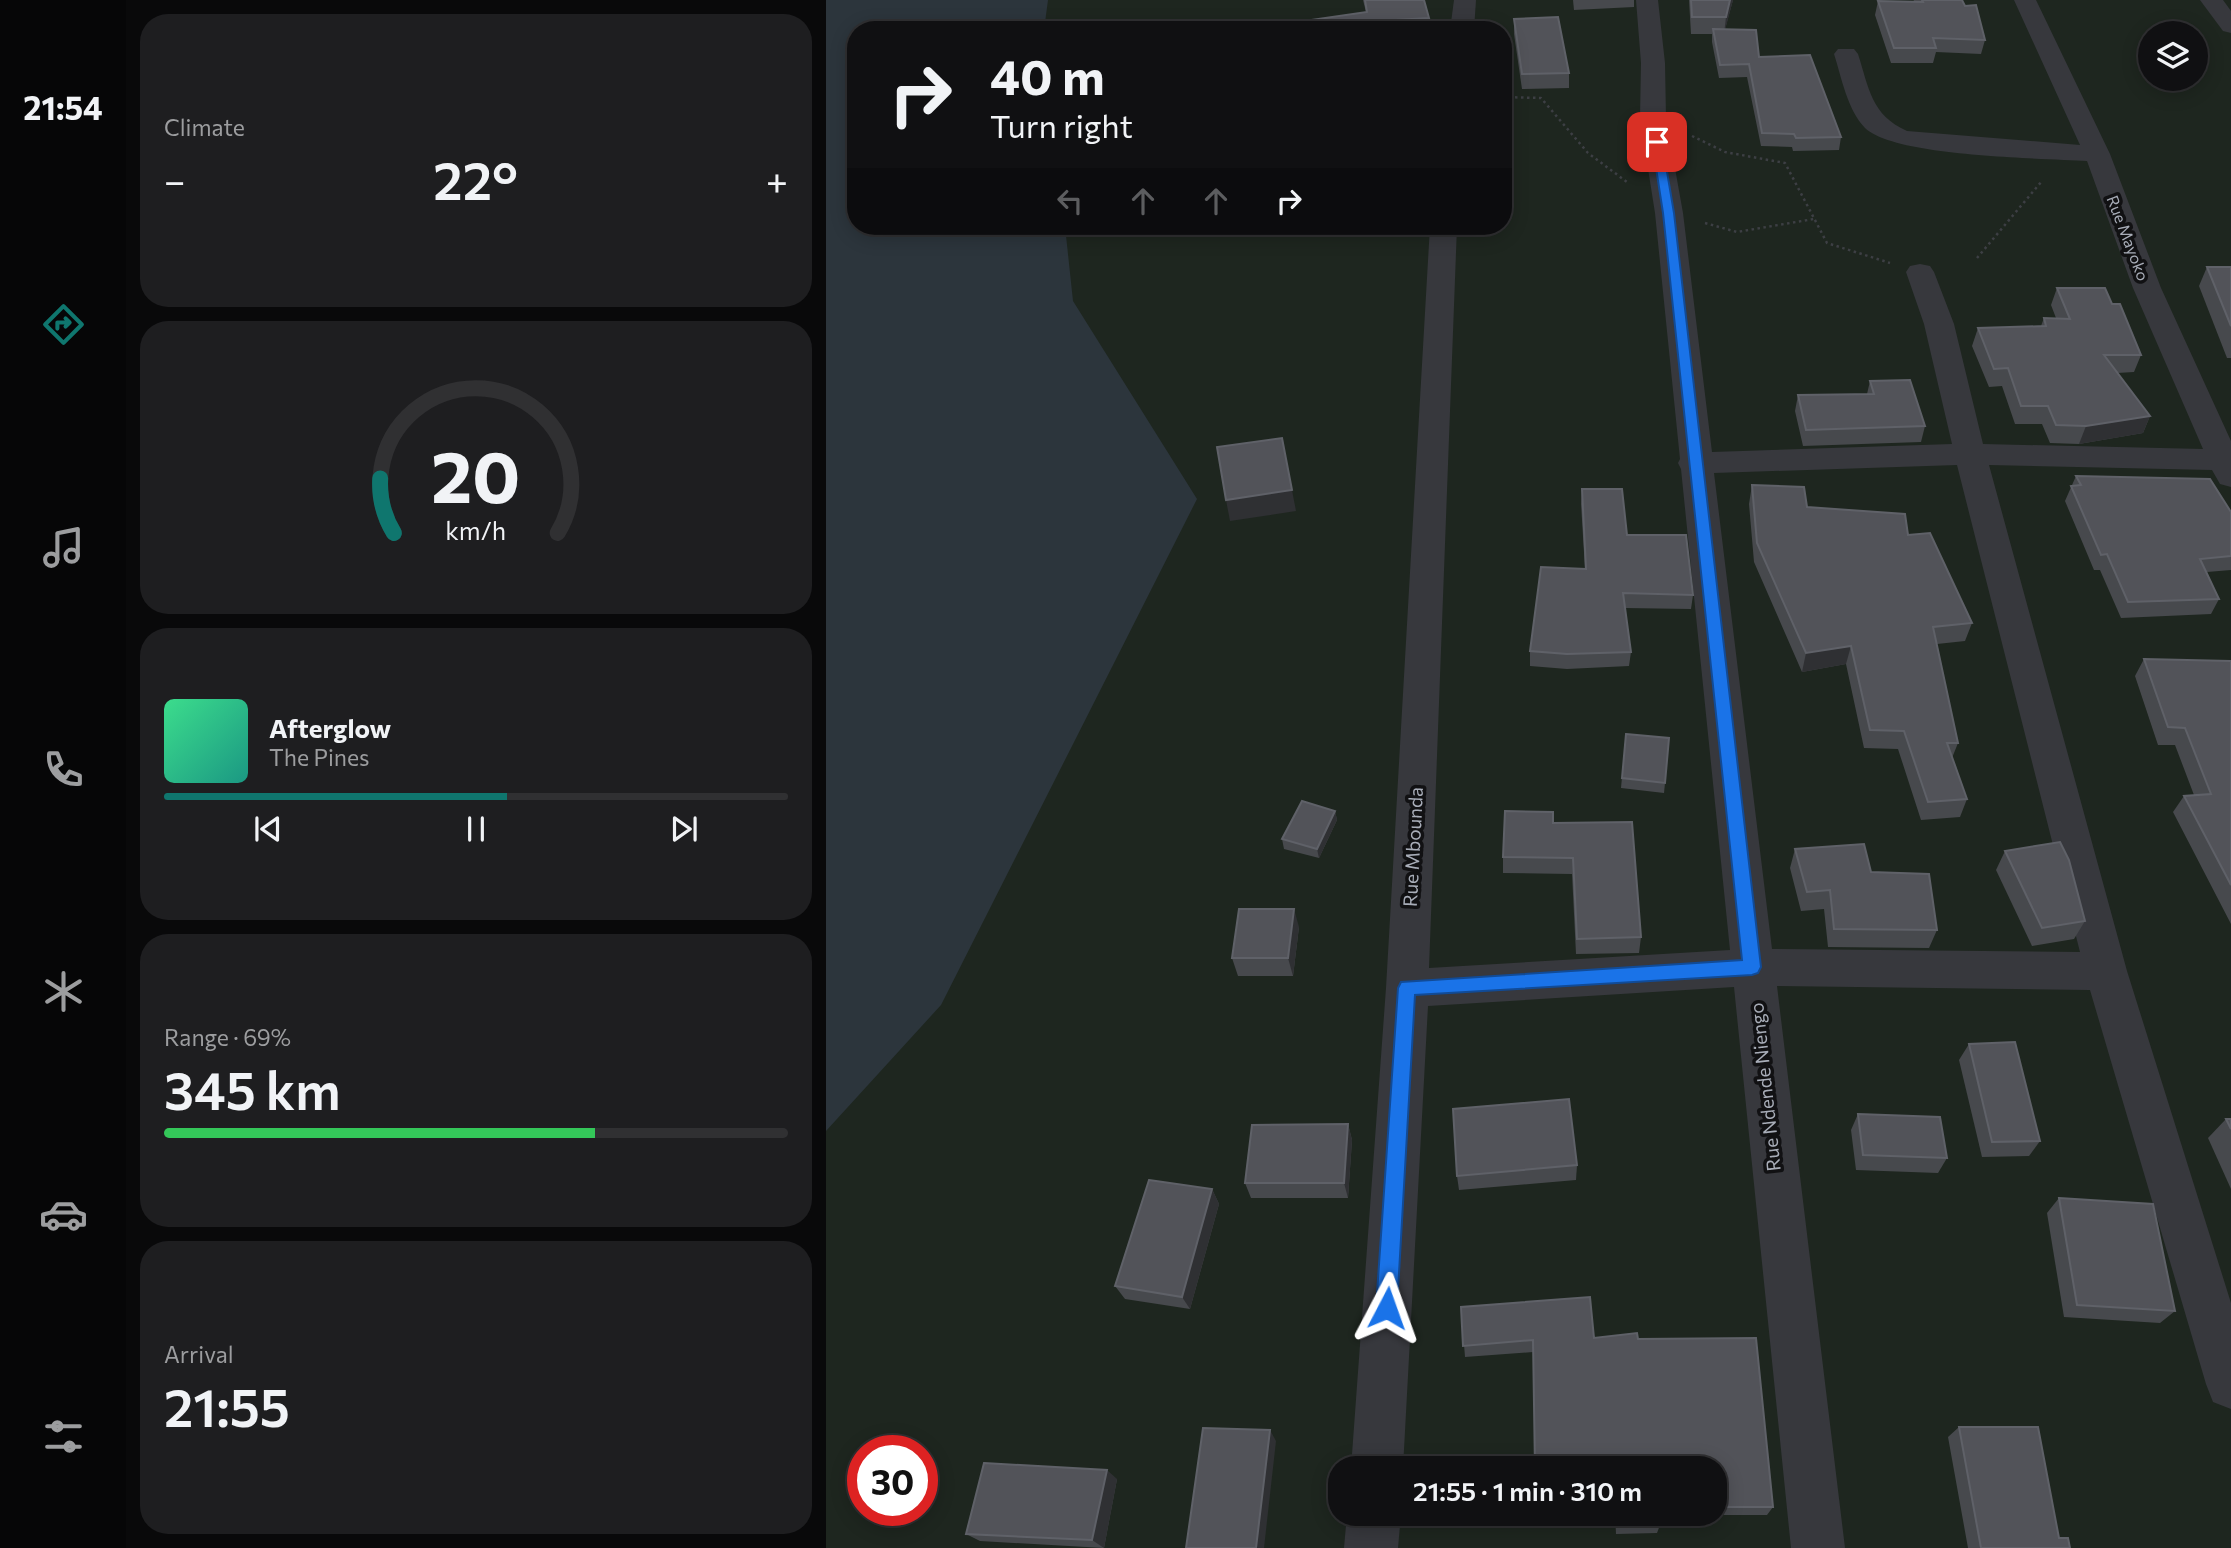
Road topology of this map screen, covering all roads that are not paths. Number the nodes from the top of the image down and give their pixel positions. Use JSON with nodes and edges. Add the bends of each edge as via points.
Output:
{"nodes":[{"id":1,"x":1465,"y":0,"type":"edge"},
{"id":2,"x":1647,"y":0,"type":"edge"},
{"id":3,"x":2025,"y":0,"type":"edge"},
{"id":4,"x":2211,"y":0,"type":"edge"},
{"id":5,"x":1463,"y":21,"type":"edge"},
{"id":6,"x":2231,"y":26,"type":"edge"},
{"id":7,"x":1846,"y":54,"type":"dead end"},
{"id":8,"x":2096,"y":154,"type":"junction"},
{"id":9,"x":1443,"y":235,"type":"edge"},
{"id":10,"x":1920,"y":272,"type":"road end"},
{"id":11,"x":1970,"y":454,"type":"junction"},
{"id":12,"x":1695,"y":463,"type":"junction"},
{"id":13,"x":2229,"y":465,"type":"edge"},
{"id":14,"x":1752,"y":967,"type":"junction"},
{"id":15,"x":2106,"y":971,"type":"junction"},
{"id":16,"x":1407,"y":988,"type":"junction"},
{"id":17,"x":2231,"y":1384,"type":"edge"},
{"id":18,"x":1378,"y":1456,"type":"edge"},
{"id":19,"x":1373,"y":1526,"type":"edge"},
{"id":20,"x":1371,"y":1548,"type":"edge"},
{"id":21,"x":1818,"y":1548,"type":"edge"}],
"edges":[{"from":1,"to":5,"type":"street"},
{"from":2,"to":12,"type":"street","name":"Rue Ndende Niengo","via":[[1653,118],[1669,213]]},
{"from":3,"to":8,"type":"street","name":"Rue Mayoko"},
{"from":4,"to":6,"type":"street"},
{"from":7,"to":8,"type":"street","via":[[1864,107],[1876,127],[1892,136]]},
{"from":8,"to":13,"type":"street","name":"Rue Mayoko","via":[[2147,288]]},
{"from":9,"to":16,"type":"street","name":"Rue Mbounda"},
{"from":10,"to":11,"type":"street","via":[[1939,324]]},
{"from":11,"to":12,"type":"street"},
{"from":11,"to":13,"type":"street"},
{"from":11,"to":15,"type":"street"},
{"from":12,"to":14,"type":"street","name":"Rue Ndende Niengo"},
{"from":14,"to":15,"type":"street"},
{"from":14,"to":16,"type":"street"},
{"from":14,"to":21,"type":"street","name":"Rue Ndende Niengo"},
{"from":15,"to":17,"type":"street"},
{"from":16,"to":18,"type":"street","name":"Rue Mbounda"},
{"from":19,"to":20,"type":"street"}]}
